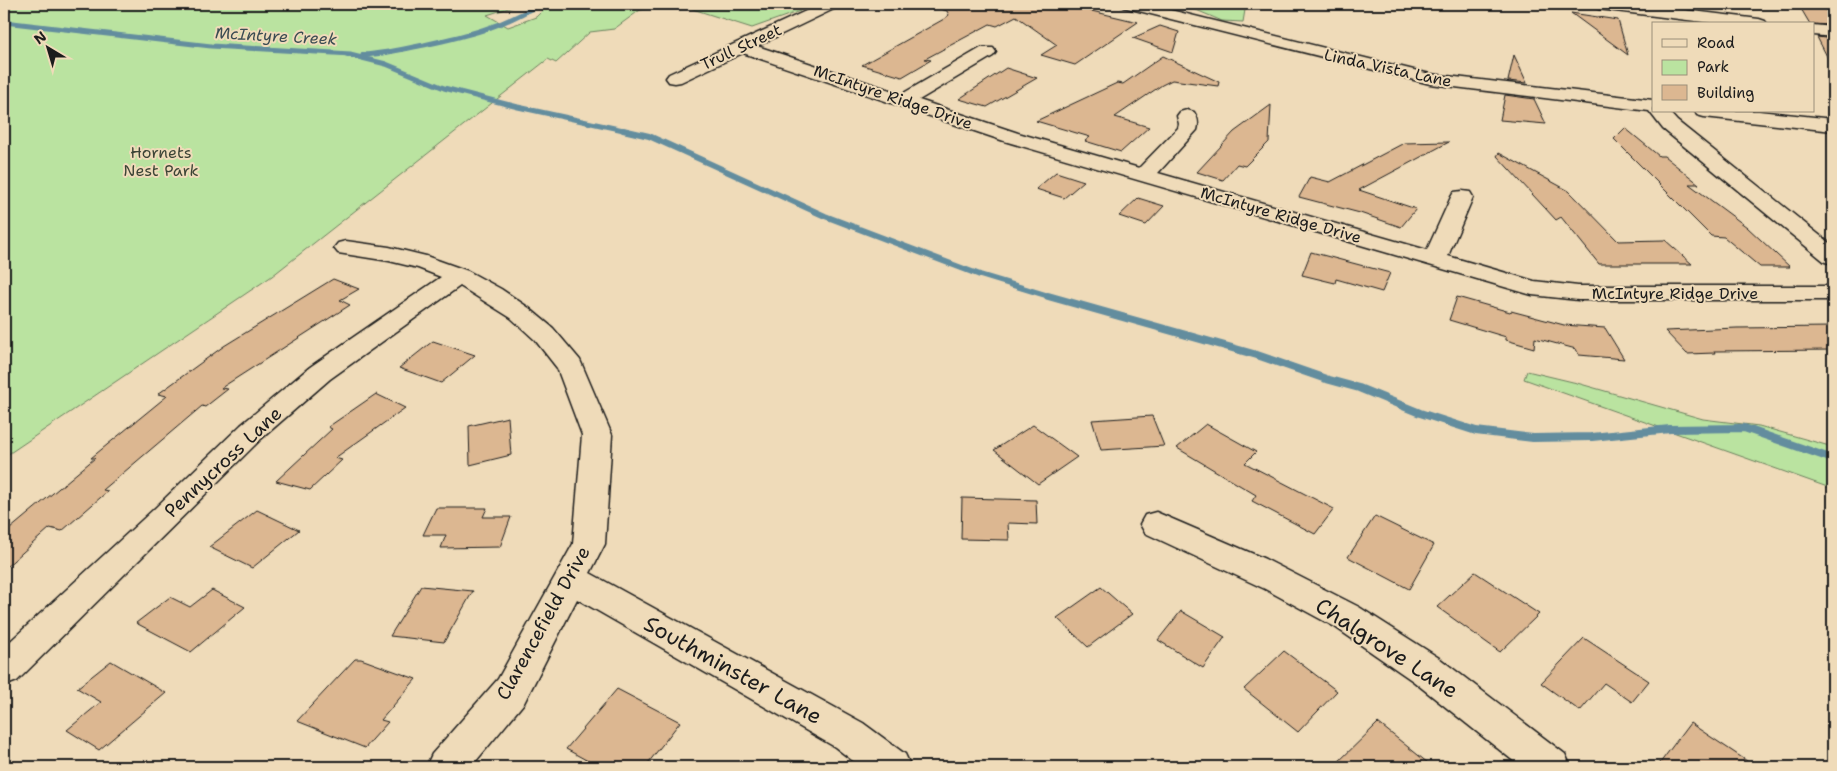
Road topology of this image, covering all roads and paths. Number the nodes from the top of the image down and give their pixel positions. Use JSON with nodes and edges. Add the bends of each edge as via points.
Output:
{"nodes":[{"id":1,"x":833,"y":4,"type":"edge"},
{"id":2,"x":1128,"y":4,"type":"edge"},
{"id":3,"x":1599,"y":4,"type":"edge"},
{"id":4,"x":1642,"y":7,"type":"edge"},
{"id":5,"x":1657,"y":22,"type":"edge"},
{"id":6,"x":1745,"y":22,"type":"edge"},
{"id":7,"x":1814,"y":30,"type":"edge"},
{"id":8,"x":1833,"y":32,"type":"edge"},
{"id":9,"x":744,"y":47,"type":"junction"},
{"id":10,"x":987,"y":52,"type":"dead end"},
{"id":11,"x":675,"y":78,"type":"dead end"},
{"id":12,"x":904,"y":100,"type":"junction"},
{"id":13,"x":1652,"y":106,"type":"edge"},
{"id":14,"x":1659,"y":112,"type":"edge"},
{"id":15,"x":1722,"y":112,"type":"edge"},
{"id":16,"x":1187,"y":116,"type":"dead end"},
{"id":17,"x":1792,"y":116,"type":"edge"},
{"id":18,"x":1833,"y":125,"type":"edge"},
{"id":19,"x":1144,"y":175,"type":"junction"},
{"id":20,"x":1462,"y":197,"type":"dead end"},
{"id":21,"x":346,"y":248,"type":"dead end"},
{"id":22,"x":1833,"y":257,"type":"edge"},
{"id":23,"x":1435,"y":259,"type":"junction"},
{"id":24,"x":459,"y":276,"type":"junction"},
{"id":25,"x":1833,"y":293,"type":"edge"},
{"id":26,"x":1156,"y":524,"type":"dead end"},
{"id":27,"x":570,"y":578,"type":"junction"},
{"id":28,"x":4,"y":670,"type":"edge"},
{"id":29,"x":446,"y":767,"type":"edge"},
{"id":30,"x":891,"y":767,"type":"edge"},
{"id":31,"x":1551,"y":767,"type":"edge"}],
"edges":[{"from":1,"to":9,"type":"street","name":"Trull Street"},
{"from":2,"to":13,"type":"street","name":"Linda Vista Lane","via":[[1362,64],[1430,78]]},
{"from":3,"to":4,"type":"street"},
{"from":4,"to":5,"type":"street"},
{"from":4,"to":6,"type":"street"},
{"from":7,"to":8,"type":"street"},
{"from":9,"to":11,"type":"street","name":"Trull Street"},
{"from":9,"to":12,"type":"street","name":"McIntyre Ridge Drive"},
{"from":10,"to":12,"type":"street"},
{"from":12,"to":19,"type":"street","name":"McIntyre Ridge Drive","via":[[1010,137]]},
{"from":14,"to":22,"type":"street","via":[[1670,125]]},
{"from":15,"to":17,"type":"street"},
{"from":16,"to":19,"type":"street","via":[[1187,130]]},
{"from":17,"to":18,"type":"street"},
{"from":19,"to":23,"type":"street","name":"McIntyre Ridge Drive"},
{"from":20,"to":23,"type":"street"},
{"from":21,"to":24,"type":"street","name":"Clarencefield Drive","via":[[390,254]]},
{"from":23,"to":25,"type":"street","name":"McIntyre Ridge Drive","via":[[1532,288],[1578,293]]},
{"from":24,"to":27,"type":"street","name":"Clarencefield Drive","via":[[520,313],[544,334],[570,366],[597,436],[589,544]]},
{"from":24,"to":28,"type":"street","name":"Pennycross Lane","via":[[320,373],[252,432]]},
{"from":26,"to":31,"type":"street","name":"Chalgrove Lane","via":[[1247,564],[1347,617],[1420,667]]},
{"from":27,"to":29,"type":"street","name":"Clarencefield Drive","via":[[511,691]]},
{"from":27,"to":30,"type":"street","name":"Southminster Lane","via":[[849,735]]}]}
